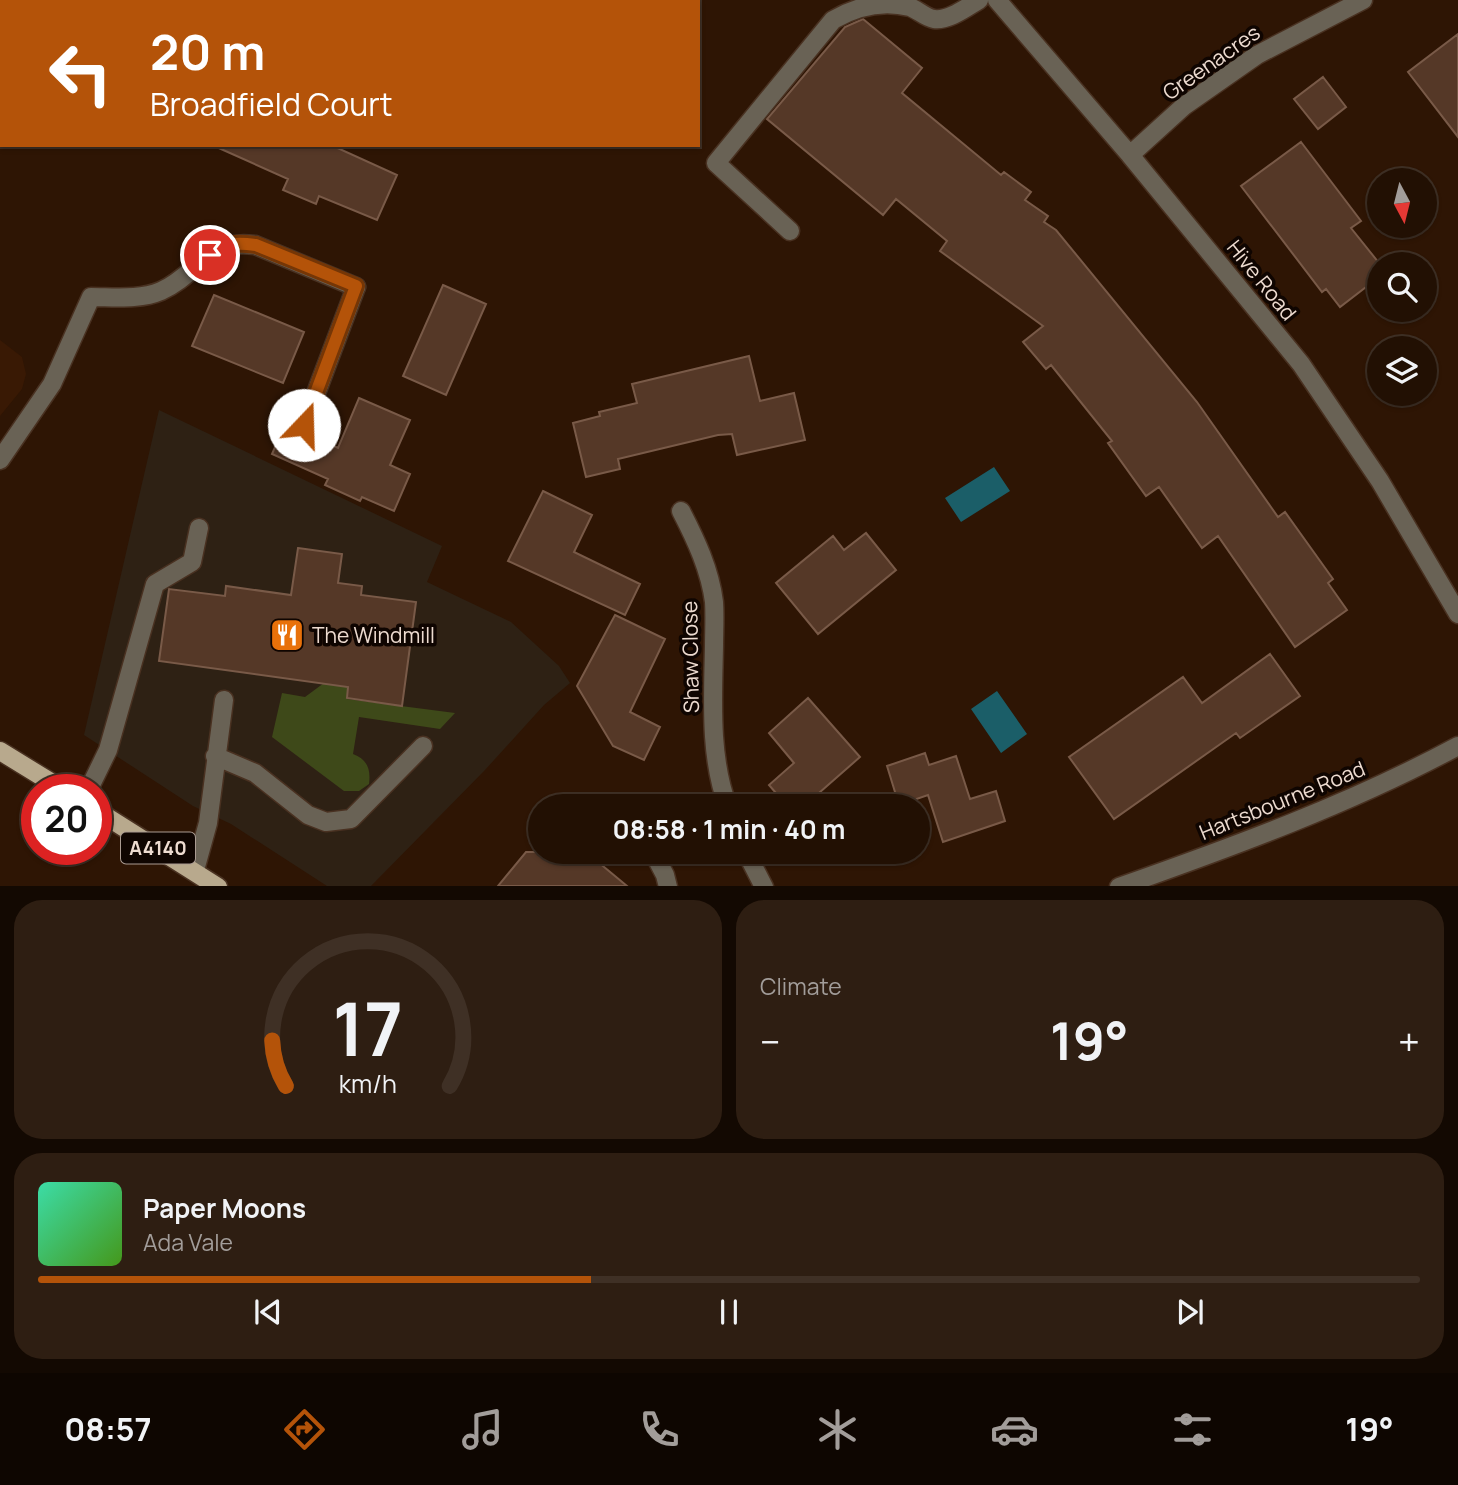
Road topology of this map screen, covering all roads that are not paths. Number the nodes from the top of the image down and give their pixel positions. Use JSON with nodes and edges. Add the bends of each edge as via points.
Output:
{"nodes":[{"id":1,"x":979,"y":0,"type":"edge"},
{"id":2,"x":997,"y":0,"type":"edge"},
{"id":3,"x":1363,"y":0,"type":"edge"},
{"id":4,"x":1130,"y":155,"type":"junction"},
{"id":5,"x":790,"y":231,"type":"dead end"},
{"id":6,"x":304,"y":425,"type":"dead end"},
{"id":7,"x":0,"y":460,"type":"edge"},
{"id":8,"x":681,"y":511,"type":"dead end"},
{"id":9,"x":199,"y":528,"type":"dead end"},
{"id":10,"x":1458,"y":614,"type":"edge"},
{"id":11,"x":224,"y":700,"type":"dead end"},
{"id":12,"x":423,"y":746,"type":"dead end"},
{"id":13,"x":1458,"y":746,"type":"edge"},
{"id":14,"x":0,"y":752,"type":"edge"},
{"id":15,"x":215,"y":756,"type":"junction"},
{"id":16,"x":37,"y":774,"type":"edge"},
{"id":17,"x":97,"y":774,"type":"edge"},
{"id":18,"x":725,"y":794,"type":"edge"},
{"id":19,"x":112,"y":820,"type":"edge"},
{"id":20,"x":659,"y":864,"type":"edge"},
{"id":21,"x":752,"y":864,"type":"edge"},
{"id":22,"x":195,"y":870,"type":"junction"},
{"id":23,"x":217,"y":886,"type":"edge"},
{"id":24,"x":668,"y":886,"type":"edge"},
{"id":25,"x":763,"y":886,"type":"edge"},
{"id":26,"x":1122,"y":886,"type":"edge"}],
"edges":[{"from":1,"to":5,"type":"street","via":[[952,16],[934,19],[908,5],[878,2],[849,10],[833,20],[724,153],[716,163]]},
{"from":2,"to":4,"type":"street","name":"Hive Road"},
{"from":3,"to":4,"type":"street","name":"Greenacres","via":[[1257,55],[1184,106]]},
{"from":4,"to":10,"type":"street","name":"Hive Road","via":[[1301,364],[1380,481]]},
{"from":6,"to":7,"type":"street","via":[[356,286],[241,243],[225,245],[164,290],[91,298],[52,384]]},
{"from":8,"to":18,"type":"street","name":"Shaw Close","via":[[698,543],[714,603],[713,717]]},
{"from":9,"to":17,"type":"street","via":[[192,562],[155,584],[106,756]]},
{"from":11,"to":15,"type":"street"},
{"from":12,"to":15,"type":"street","via":[[351,819],[326,822],[307,815],[255,773]]},
{"from":13,"to":26,"type":"street","name":"Hartsbourne Road","via":[[1244,843]]},
{"from":14,"to":16,"type":"main road"},
{"from":15,"to":22,"type":"street","via":[[208,823]]},
{"from":19,"to":22,"type":"main road","number":"A4140"},
{"from":20,"to":24,"type":"street"},
{"from":21,"to":25,"type":"street"},
{"from":22,"to":23,"type":"main road","number":"A4140"}]}
